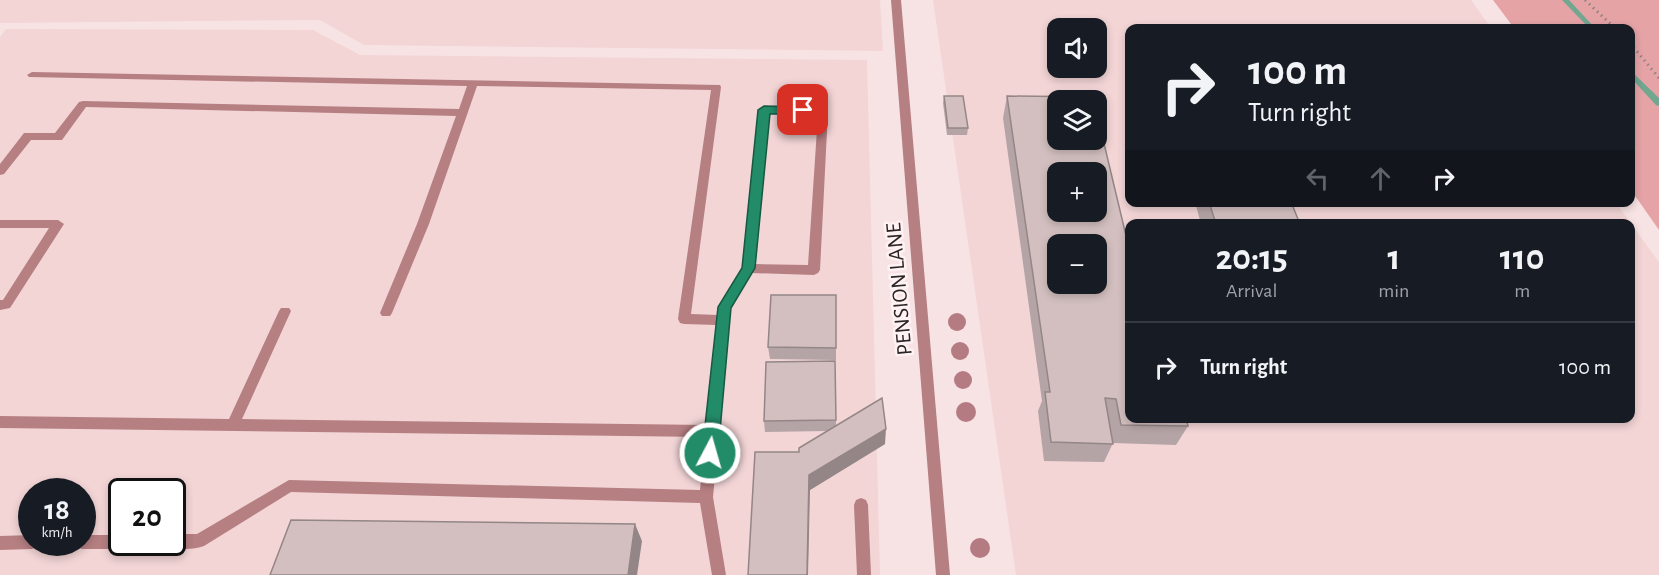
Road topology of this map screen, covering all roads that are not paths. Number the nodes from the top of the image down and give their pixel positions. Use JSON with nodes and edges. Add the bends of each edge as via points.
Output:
{"nodes":[{"id":1,"x":896,"y":0,"type":"edge"},
{"id":2,"x":32,"y":75,"type":"dead end"},
{"id":3,"x":473,"y":83,"type":"junction"},
{"id":4,"x":463,"y":113,"type":"junction"},
{"id":5,"x":0,"y":171,"type":"edge"},
{"id":6,"x":0,"y":224,"type":"edge"},
{"id":7,"x":749,"y":268,"type":"junction"},
{"id":8,"x":0,"y":305,"type":"edge"},
{"id":9,"x":285,"y":311,"type":"dead end"},
{"id":10,"x":386,"y":313,"type":"dead end"},
{"id":11,"x":723,"y":320,"type":"junction"},
{"id":12,"x":0,"y":422,"type":"edge"},
{"id":13,"x":233,"y":425,"type":"junction"},
{"id":14,"x":712,"y":431,"type":"junction"},
{"id":15,"x":705,"y":497,"type":"junction"},
{"id":16,"x":861,"y":505,"type":"dead end"},
{"id":17,"x":186,"y":541,"type":"edge"},
{"id":18,"x":18,"y":542,"type":"edge"},
{"id":19,"x":0,"y":543,"type":"edge"},
{"id":20,"x":719,"y":575,"type":"edge"},
{"id":21,"x":864,"y":575,"type":"edge"},
{"id":22,"x":943,"y":575,"type":"edge"}],
"edges":[{"from":1,"to":22,"type":"street","name":"PENSION LANE"},
{"from":2,"to":3,"type":"street"},
{"from":3,"to":4,"type":"street"},
{"from":3,"to":11,"type":"street","via":[[716,87],[684,319]]},
{"from":4,"to":5,"type":"street","via":[[82,104],[58,137],[28,136]]},
{"from":4,"to":10,"type":"street"},
{"from":6,"to":8,"type":"street","via":[[58,224],[6,305]]},
{"from":7,"to":7,"type":"street","via":[[814,270],[823,111],[764,110]]},
{"from":7,"to":11,"type":"street","via":[[724,307]]},
{"from":9,"to":13,"type":"street"},
{"from":11,"to":14,"type":"street"},
{"from":12,"to":13,"type":"street"},
{"from":13,"to":14,"type":"street"},
{"from":14,"to":15,"type":"street"},
{"from":15,"to":17,"type":"street","via":[[289,486],[199,541]]},
{"from":15,"to":20,"type":"street"},
{"from":16,"to":21,"type":"street"},
{"from":18,"to":19,"type":"street"}]}
